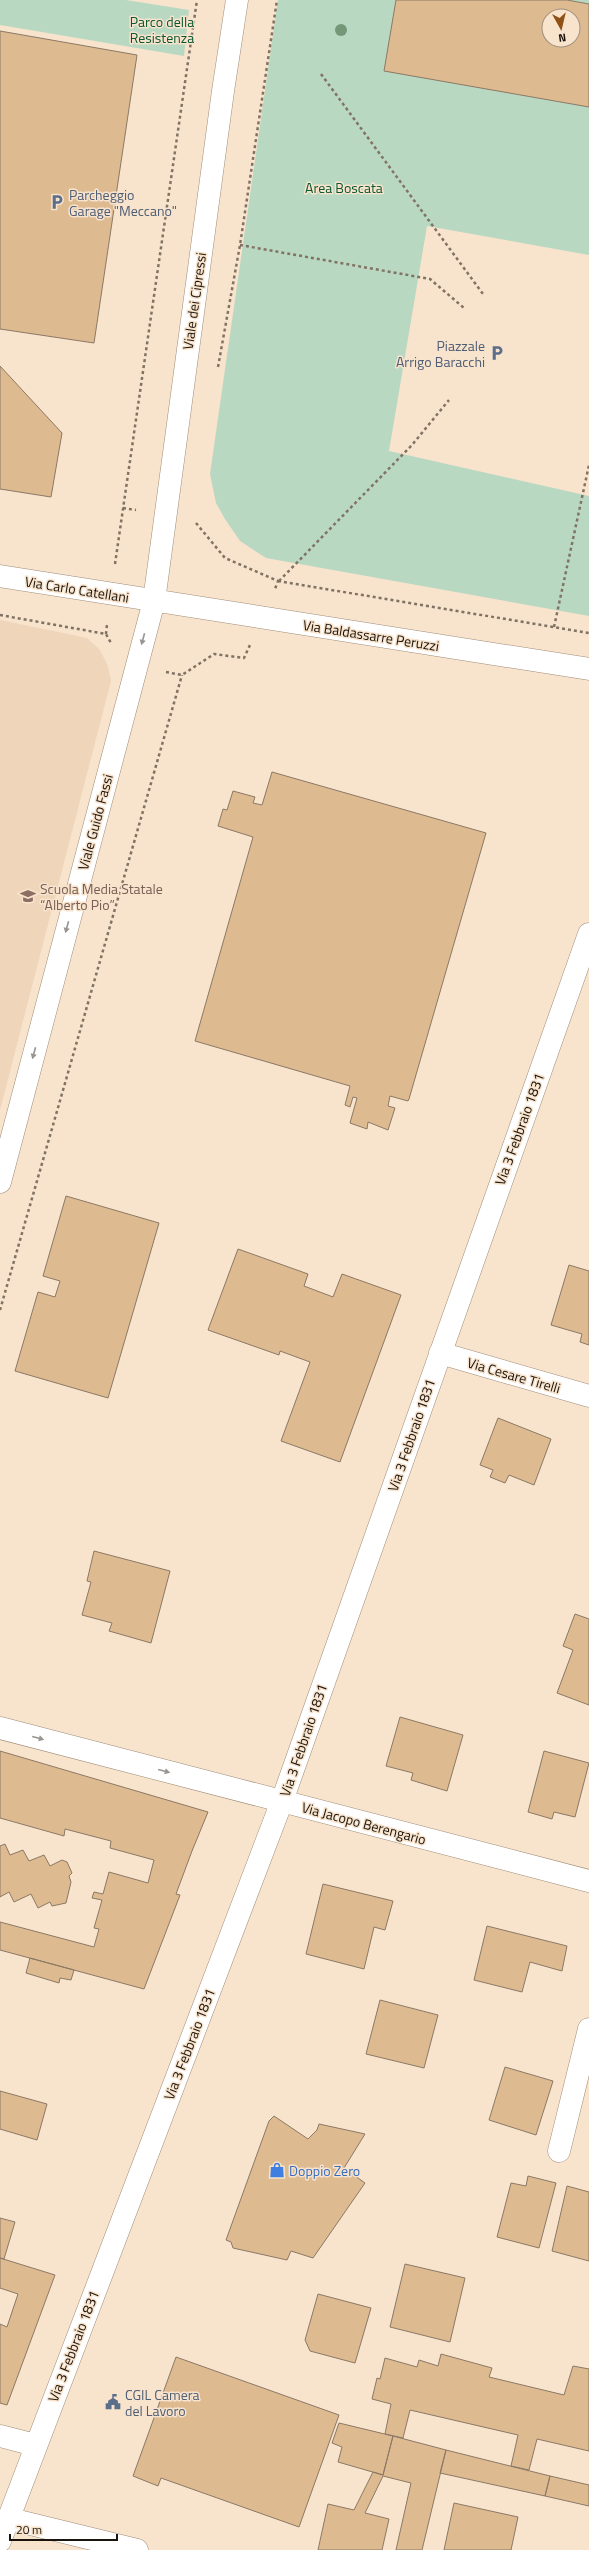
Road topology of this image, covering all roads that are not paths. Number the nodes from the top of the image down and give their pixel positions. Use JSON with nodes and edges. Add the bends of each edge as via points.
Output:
{"nodes":[{"id":1,"x":237,"y":0,"type":"edge"},
{"id":2,"x":0,"y":576,"type":"edge"},
{"id":3,"x":154,"y":601,"type":"junction"},
{"id":4,"x":589,"y":668,"type":"edge"},
{"id":5,"x":589,"y":934,"type":"edge"},
{"id":6,"x":0,"y":1182,"type":"edge"},
{"id":7,"x":440,"y":1353,"type":"junction"},
{"id":8,"x":589,"y":1396,"type":"edge"},
{"id":9,"x":0,"y":1728,"type":"edge"},
{"id":10,"x":282,"y":1801,"type":"junction"},
{"id":11,"x":589,"y":1881,"type":"edge"},
{"id":12,"x":589,"y":2029,"type":"edge"},
{"id":13,"x":559,"y":2151,"type":"dead end"},
{"id":14,"x":0,"y":2436,"type":"edge"},
{"id":15,"x":35,"y":2445,"type":"junction"},
{"id":16,"x":10,"y":2519,"type":"junction"},
{"id":17,"x":0,"y":2541,"type":"edge"},
{"id":18,"x":137,"y":2550,"type":"edge"}],
"edges":[{"from":1,"to":3,"type":"street","name":"Viale dei Cipressi"},
{"from":2,"to":3,"type":"street","name":"Via Carlo Catellani"},
{"from":3,"to":4,"type":"street","name":"Via Baldassarre Peruzzi"},
{"from":3,"to":6,"type":"street","name":"Viale Guido Fassi","one_way":true},
{"from":5,"to":7,"type":"street","name":"Via 3 Febbraio 1831"},
{"from":7,"to":8,"type":"street","name":"Via Cesare Tirelli"},
{"from":7,"to":10,"type":"street","name":"Via 3 Febbraio 1831"},
{"from":9,"to":10,"type":"street","name":"Via Jacopo Berengario","one_way":true},
{"from":10,"to":11,"type":"street","name":"Via Jacopo Berengario"},
{"from":10,"to":15,"type":"street","name":"Via 3 Febbraio 1831"},
{"from":12,"to":13,"type":"street"},
{"from":14,"to":15,"type":"street"},
{"from":15,"to":16,"type":"street","name":"Via 3 Febbraio 1831"},
{"from":16,"to":17,"type":"street","name":"Via 3 Febbraio 1831"},
{"from":16,"to":18,"type":"street"}]}
